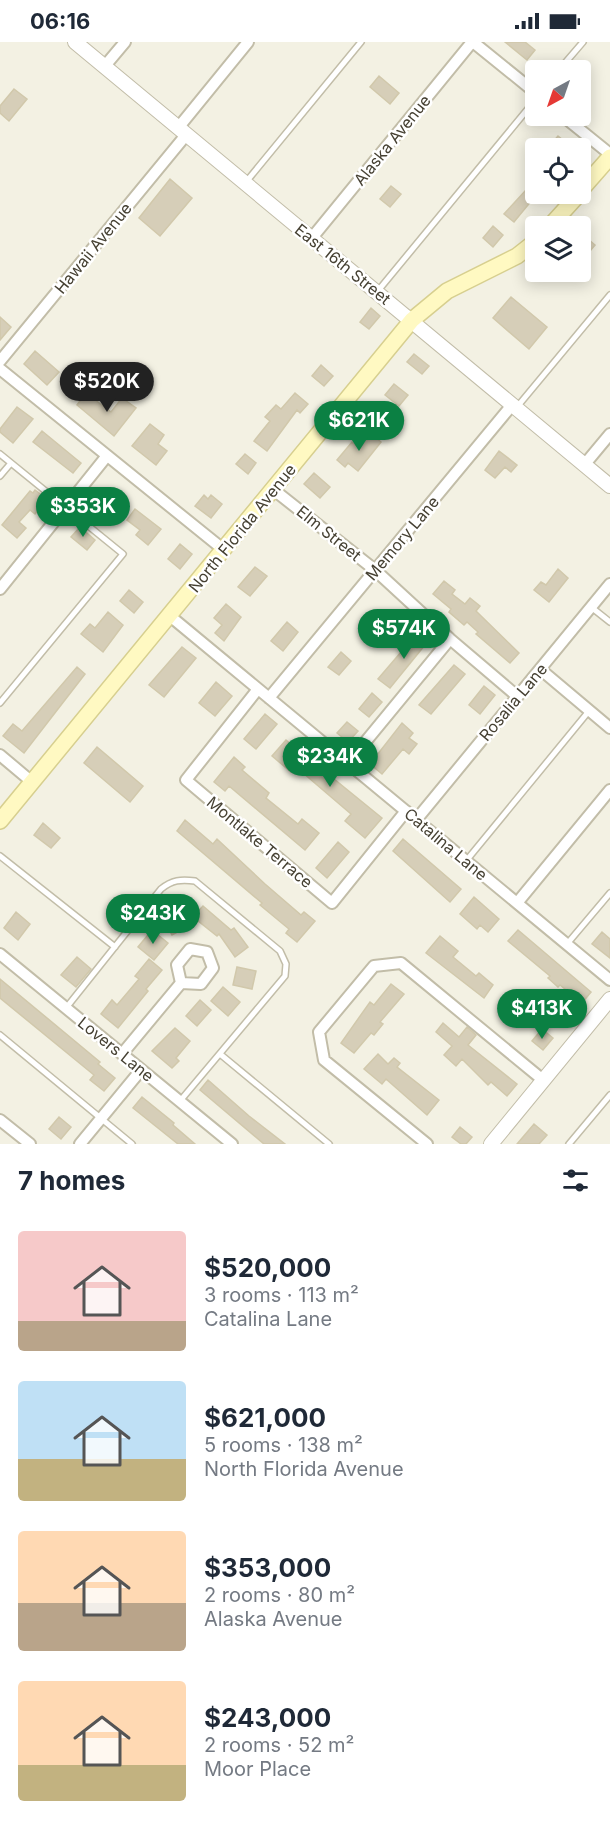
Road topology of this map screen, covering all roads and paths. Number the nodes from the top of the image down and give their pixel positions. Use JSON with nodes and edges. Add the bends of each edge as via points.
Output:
{"nodes":[{"id":1,"x":75,"y":42,"type":"edge"},
{"id":2,"x":125,"y":42,"type":"edge"},
{"id":3,"x":248,"y":42,"type":"edge"},
{"id":4,"x":361,"y":42,"type":"edge"},
{"id":5,"x":473,"y":42,"type":"edge"},
{"id":6,"x":583,"y":42,"type":"edge"},
{"id":7,"x":568,"y":60,"type":"edge"},
{"id":8,"x":104,"y":67,"type":"junction"},
{"id":9,"x":525,"y":84,"type":"edge"},
{"id":10,"x":525,"y":112,"type":"edge"},
{"id":11,"x":575,"y":126,"type":"edge"},
{"id":12,"x":182,"y":131,"type":"junction"},
{"id":13,"x":610,"y":155,"type":"edge"},
{"id":14,"x":591,"y":178,"type":"edge"},
{"id":15,"x":245,"y":184,"type":"junction"},
{"id":16,"x":569,"y":204,"type":"edge"},
{"id":17,"x":559,"y":216,"type":"edge"},
{"id":18,"x":311,"y":238,"type":"junction"},
{"id":19,"x":525,"y":250,"type":"edge"},
{"id":20,"x":377,"y":292,"type":"junction"},
{"id":21,"x":610,"y":295,"type":"edge"},
{"id":22,"x":412,"y":320,"type":"junction"},
{"id":23,"x":0,"y":362,"type":"edge"},
{"id":24,"x":0,"y":369,"type":"edge"},
{"id":25,"x":514,"y":407,"type":"junction"},
{"id":26,"x":610,"y":434,"type":"edge"},
{"id":27,"x":0,"y":454,"type":"edge"},
{"id":28,"x":106,"y":457,"type":"junction"},
{"id":29,"x":11,"y":463,"type":"junction"},
{"id":30,"x":585,"y":464,"type":"junction"},
{"id":31,"x":0,"y":476,"type":"edge"},
{"id":32,"x":610,"y":486,"type":"edge"},
{"id":33,"x":274,"y":490,"type":"junction"},
{"id":34,"x":65,"y":508,"type":"junction"},
{"id":35,"x":224,"y":550,"type":"junction"},
{"id":36,"x":375,"y":570,"type":"junction"},
{"id":37,"x":610,"y":584,"type":"edge"},
{"id":38,"x":0,"y":589,"type":"edge"},
{"id":39,"x":591,"y":607,"type":"junction"},
{"id":40,"x":170,"y":616,"type":"junction"},
{"id":41,"x":610,"y":622,"type":"edge"},
{"id":42,"x":450,"y":639,"type":"junction"},
{"id":43,"x":540,"y":669,"type":"junction"},
{"id":44,"x":258,"y":689,"type":"junction"},
{"id":45,"x":517,"y":696,"type":"junction"},
{"id":46,"x":269,"y":698,"type":"junction"},
{"id":47,"x":0,"y":703,"type":"edge"},
{"id":48,"x":590,"y":711,"type":"junction"},
{"id":49,"x":610,"y":728,"type":"edge"},
{"id":50,"x":0,"y":755,"type":"edge"},
{"id":51,"x":348,"y":763,"type":"junction"},
{"id":52,"x":32,"y":782,"type":"junction"},
{"id":53,"x":610,"y":790,"type":"edge"},
{"id":54,"x":406,"y":811,"type":"junction"},
{"id":55,"x":416,"y":820,"type":"junction"},
{"id":56,"x":0,"y":821,"type":"edge"},
{"id":57,"x":0,"y":856,"type":"edge"},
{"id":58,"x":466,"y":861,"type":"junction"},
{"id":59,"x":610,"y":893,"type":"edge"},
{"id":60,"x":517,"y":903,"type":"junction"},
{"id":61,"x":567,"y":944,"type":"junction"},
{"id":62,"x":115,"y":947,"type":"junction"},
{"id":63,"x":0,"y":954,"type":"edge"},
{"id":64,"x":610,"y":980,"type":"edge"},
{"id":65,"x":181,"y":983,"type":"dead end"},
{"id":66,"x":610,"y":999,"type":"edge"},
{"id":67,"x":66,"y":1008,"type":"junction"},
{"id":68,"x":0,"y":1035,"type":"edge"},
{"id":69,"x":122,"y":1054,"type":"junction"},
{"id":70,"x":220,"y":1054,"type":"junction"},
{"id":71,"x":141,"y":1070,"type":"junction"},
{"id":72,"x":543,"y":1080,"type":"junction"},
{"id":73,"x":610,"y":1095,"type":"edge"},
{"id":74,"x":180,"y":1101,"type":"junction"},
{"id":75,"x":101,"y":1119,"type":"junction"},
{"id":76,"x":0,"y":1120,"type":"edge"},
{"id":77,"x":30,"y":1144,"type":"edge"},
{"id":78,"x":81,"y":1144,"type":"edge"},
{"id":79,"x":132,"y":1144,"type":"edge"},
{"id":80,"x":232,"y":1144,"type":"edge"},
{"id":81,"x":329,"y":1144,"type":"edge"},
{"id":82,"x":427,"y":1144,"type":"edge"},
{"id":83,"x":491,"y":1144,"type":"edge"},
{"id":84,"x":569,"y":1144,"type":"edge"}],
"edges":[{"from":1,"to":8,"type":"street","name":"East 16th Street"},
{"from":2,"to":8,"type":"street"},
{"from":3,"to":12,"type":"street","name":"Hawaii Avenue"},
{"from":4,"to":15,"type":"lane"},
{"from":5,"to":9,"type":"street"},
{"from":5,"to":18,"type":"street","name":"Alaska Avenue"},
{"from":6,"to":7,"type":"lane"},
{"from":8,"to":12,"type":"street","name":"East 16th Street"},
{"from":10,"to":20,"type":"lane"},
{"from":11,"to":13,"type":"street"},
{"from":12,"to":15,"type":"street","name":"East 16th Street"},
{"from":12,"to":23,"type":"street","name":"Hawaii Avenue"},
{"from":13,"to":14,"type":"main road"},
{"from":15,"to":18,"type":"street","name":"East 16th Street"},
{"from":16,"to":17,"type":"main road"},
{"from":18,"to":20,"type":"street","name":"East 16th Street"},
{"from":19,"to":22,"type":"main road","name":"North Florida Avenue","via":[[447,291]]},
{"from":20,"to":22,"type":"street","name":"East 16th Street"},
{"from":21,"to":25,"type":"lane"},
{"from":22,"to":25,"type":"street","name":"East 16th Street"},
{"from":22,"to":33,"type":"main road","name":"North Florida Avenue"},
{"from":24,"to":28,"type":"street"},
{"from":25,"to":30,"type":"street","name":"East 16th Street"},
{"from":25,"to":36,"type":"street","name":"Memory Lane"},
{"from":26,"to":30,"type":"street"},
{"from":27,"to":29,"type":"lane"},
{"from":28,"to":34,"type":"street"},
{"from":28,"to":35,"type":"street"},
{"from":29,"to":31,"type":"lane"},
{"from":29,"to":34,"type":"lane"},
{"from":30,"to":32,"type":"street","name":"East 16th Street"},
{"from":33,"to":35,"type":"main road","name":"North Florida Avenue"},
{"from":33,"to":36,"type":"street","name":"Elm Street"},
{"from":34,"to":38,"type":"street"},
{"from":34,"to":47,"type":"lane","via":[[123,555]]},
{"from":35,"to":40,"type":"main road","name":"North Florida Avenue"},
{"from":36,"to":42,"type":"street","name":"Elm Street"},
{"from":36,"to":46,"type":"street","name":"Memory Lane"},
{"from":37,"to":39,"type":"street","name":"Rosalia Lane"},
{"from":39,"to":41,"type":"lane"},
{"from":39,"to":43,"type":"street","name":"Rosalia Lane"},
{"from":40,"to":44,"type":"street","name":"Catalina Lane"},
{"from":40,"to":52,"type":"main road","name":"North Florida Avenue"},
{"from":42,"to":45,"type":"street","name":"Elm Street"},
{"from":42,"to":51,"type":"street"},
{"from":43,"to":45,"type":"street","name":"Rosalia Lane"},
{"from":43,"to":48,"type":"street"},
{"from":44,"to":46,"type":"street","name":"Catalina Lane"},
{"from":44,"to":54,"type":"street","name":"Montlake Terrace","via":[[186,780],[332,903]]},
{"from":45,"to":55,"type":"street","name":"Rosalia Lane"},
{"from":46,"to":51,"type":"street","name":"Catalina Lane"},
{"from":48,"to":49,"type":"street"},
{"from":48,"to":58,"type":"lane"},
{"from":50,"to":52,"type":"street"},
{"from":51,"to":54,"type":"street","name":"Catalina Lane"},
{"from":52,"to":56,"type":"main road","name":"North Florida Avenue"},
{"from":53,"to":60,"type":"street"},
{"from":54,"to":55,"type":"street","name":"Catalina Lane"},
{"from":55,"to":58,"type":"street","name":"Catalina Lane"},
{"from":57,"to":62,"type":"lane"},
{"from":58,"to":60,"type":"street","name":"Catalina Lane"},
{"from":59,"to":61,"type":"lane"},
{"from":60,"to":61,"type":"street","name":"Catalina Lane"},
{"from":61,"to":64,"type":"street","name":"Catalina Lane"},
{"from":62,"to":67,"type":"lane"},
{"from":62,"to":70,"type":"lane","via":[[161,889],[182,879],[195,881],[280,951],[286,964],[285,976]]},
{"from":63,"to":67,"type":"street","name":"Lovers Lane"},
{"from":65,"to":69,"type":"street"},
{"from":66,"to":72,"type":"street"},
{"from":67,"to":69,"type":"street","name":"Lovers Lane"},
{"from":68,"to":75,"type":"lane"},
{"from":69,"to":71,"type":"street","name":"Lovers Lane"},
{"from":70,"to":74,"type":"lane"},
{"from":70,"to":81,"type":"lane"},
{"from":71,"to":74,"type":"street","name":"Lovers Lane"},
{"from":71,"to":75,"type":"street"},
{"from":72,"to":82,"type":"street","via":[[401,963],[374,966],[319,1032],[324,1060]]},
{"from":72,"to":83,"type":"street"},
{"from":73,"to":84,"type":"lane"},
{"from":74,"to":80,"type":"street","name":"Lovers Lane"},
{"from":75,"to":78,"type":"street"},
{"from":75,"to":79,"type":"lane"},
{"from":76,"to":77,"type":"street"}]}
